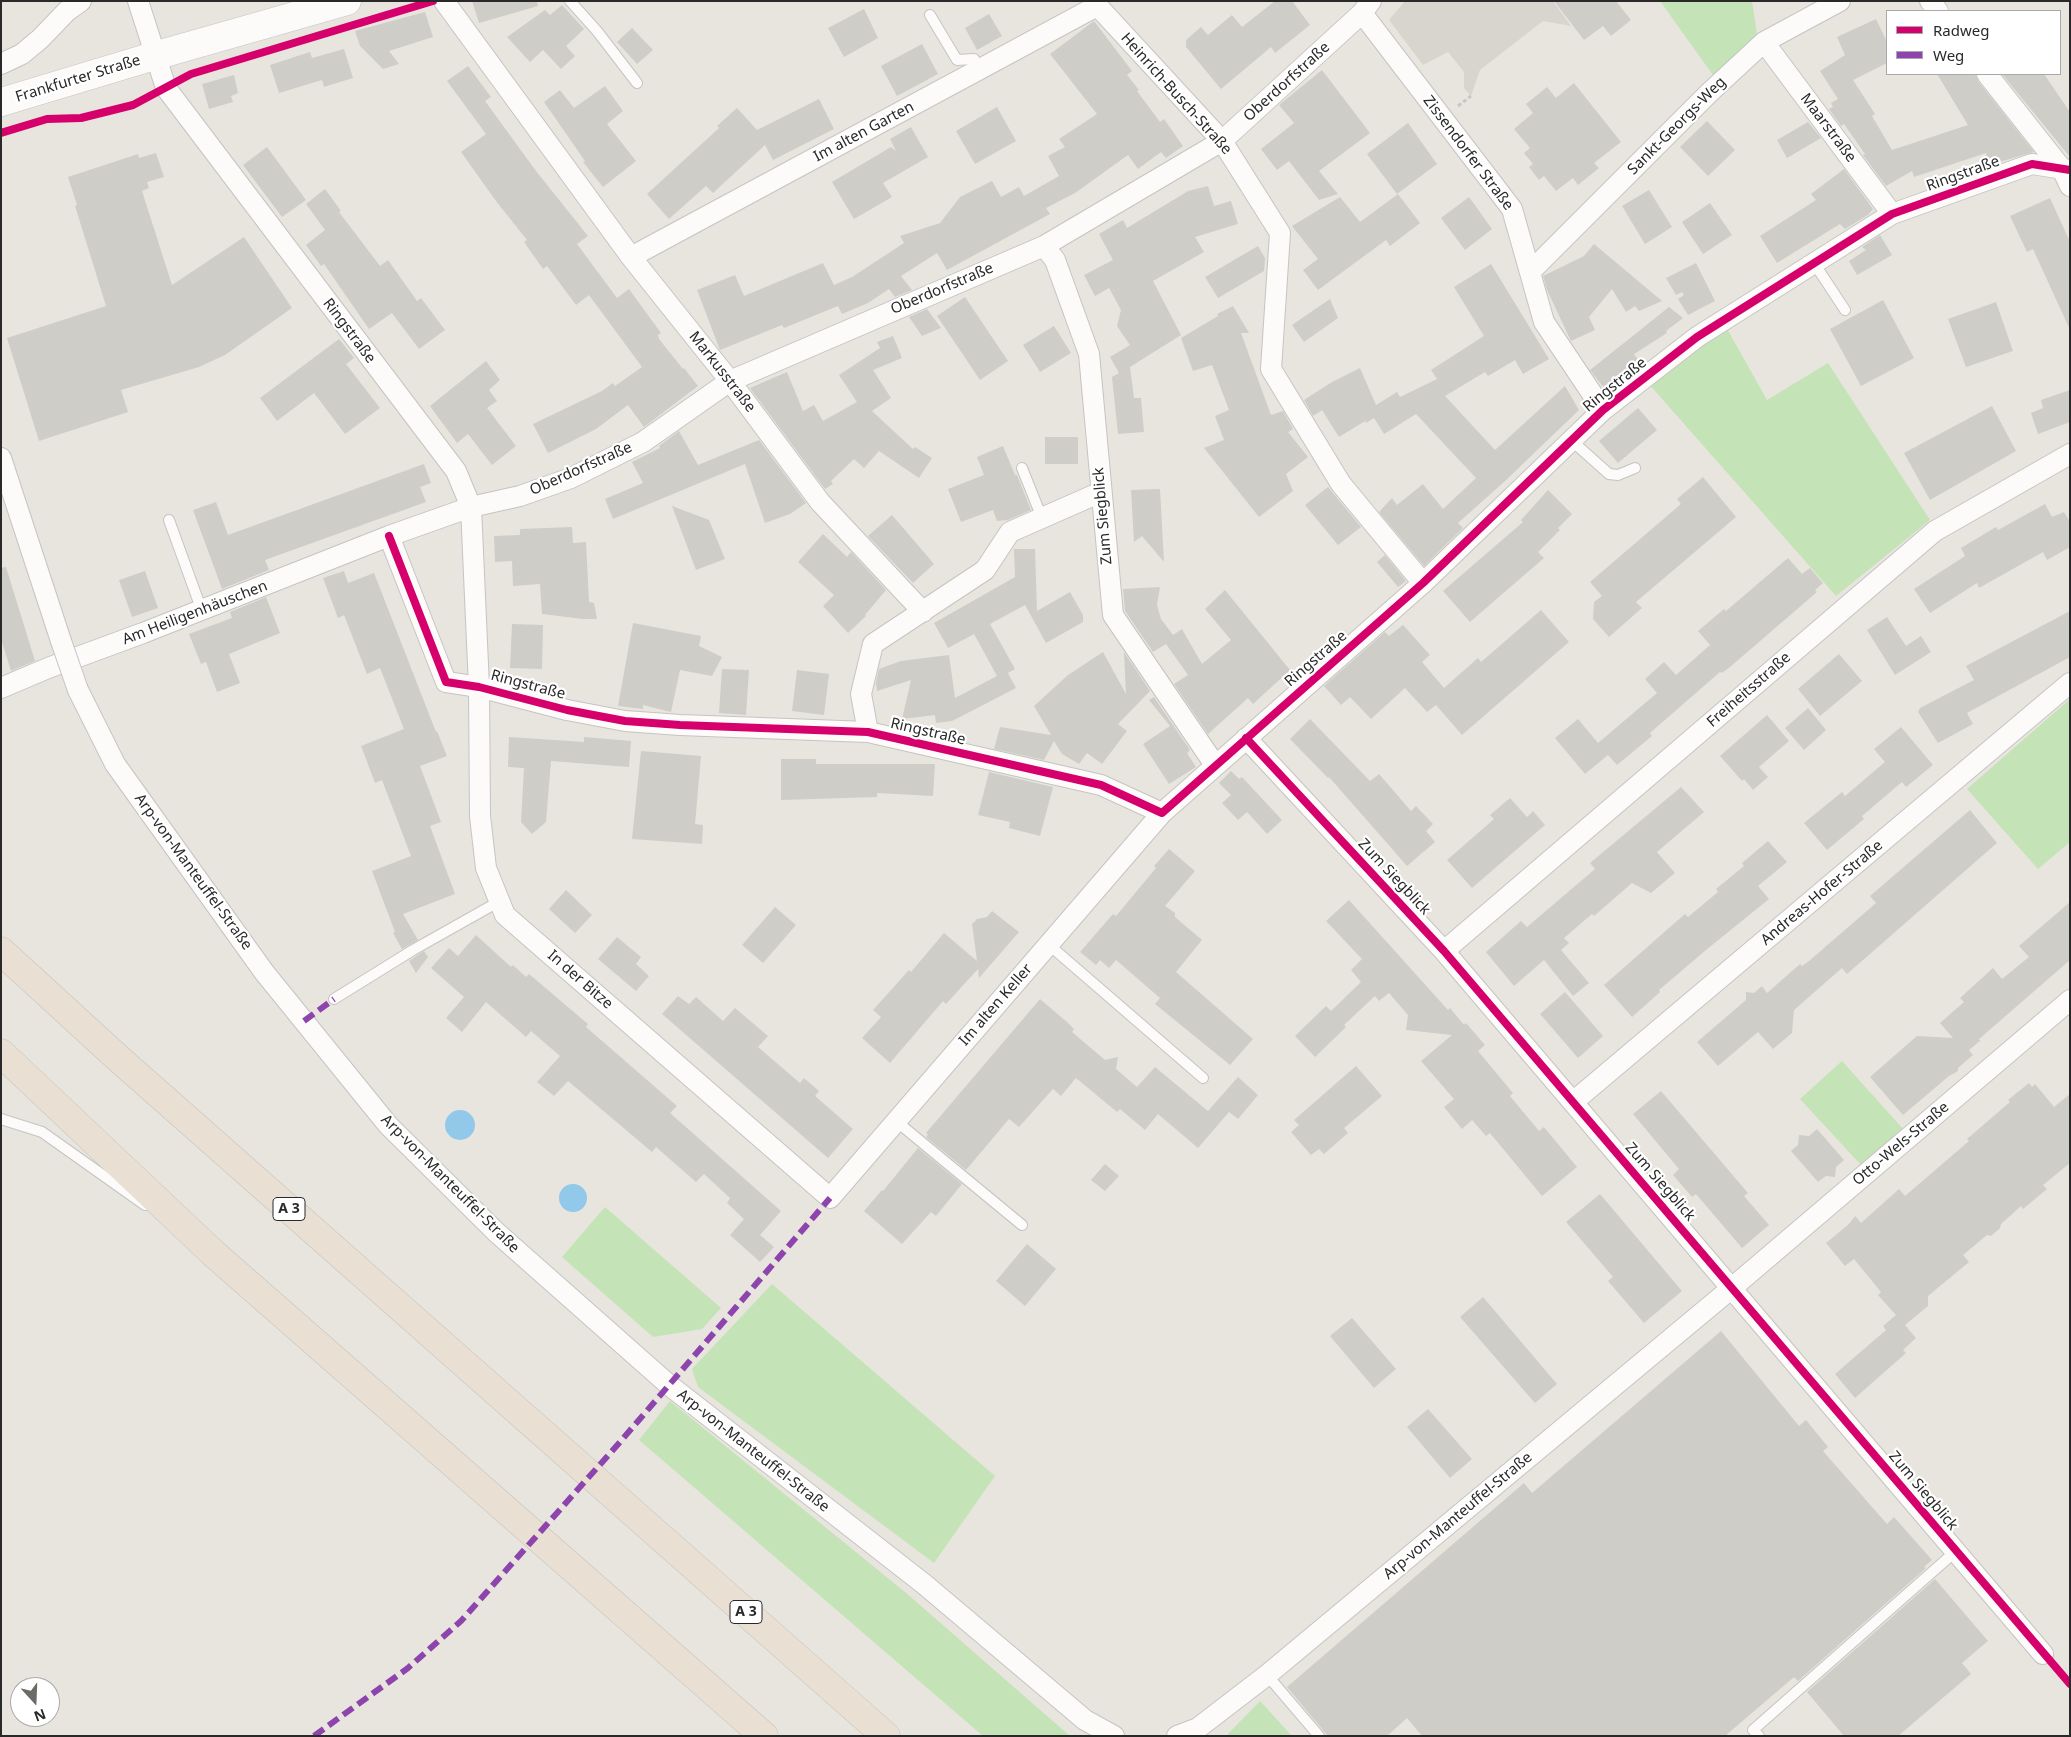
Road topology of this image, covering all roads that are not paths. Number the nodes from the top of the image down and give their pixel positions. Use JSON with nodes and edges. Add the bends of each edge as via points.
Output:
{"nodes":[{"id":1,"x":81,"y":1,"type":"edge"},
{"id":2,"x":138,"y":1,"type":"edge"},
{"id":3,"x":347,"y":1,"type":"edge"},
{"id":4,"x":444,"y":1,"type":"edge"},
{"id":5,"x":570,"y":1,"type":"edge"},
{"id":6,"x":1840,"y":1,"type":"edge"},
{"id":7,"x":1095,"y":4,"type":"edge"},
{"id":8,"x":1367,"y":7,"type":"edge"},
{"id":9,"x":930,"y":14,"type":"dead end"},
{"id":10,"x":1764,"y":42,"type":"junction"},
{"id":11,"x":154,"y":56,"type":"junction"},
{"id":12,"x":1,"y":64,"type":"edge"},
{"id":13,"x":980,"y":69,"type":"junction"},
{"id":14,"x":1988,"y":75,"type":"edge"},
{"id":15,"x":637,"y":83,"type":"dead end"},
{"id":16,"x":1,"y":102,"type":"edge"},
{"id":17,"x":1222,"y":141,"type":"junction"},
{"id":18,"x":2067,"y":175,"type":"edge"},
{"id":19,"x":1892,"y":214,"type":"junction"},
{"id":20,"x":1044,"y":246,"type":"junction"},
{"id":21,"x":631,"y":258,"type":"junction"},
{"id":22,"x":1814,"y":263,"type":"junction"},
{"id":23,"x":1530,"y":272,"type":"junction"},
{"id":24,"x":1845,"y":310,"type":"dead end"},
{"id":25,"x":730,"y":381,"type":"junction"},
{"id":26,"x":1603,"y":410,"type":"junction"},
{"id":27,"x":1571,"y":440,"type":"junction"},
{"id":28,"x":2070,"y":454,"type":"edge"},
{"id":29,"x":1,"y":458,"type":"edge"},
{"id":30,"x":1022,"y":468,"type":"dead end"},
{"id":31,"x":1635,"y":468,"type":"dead end"},
{"id":32,"x":1100,"y":492,"type":"junction"},
{"id":33,"x":471,"y":506,"type":"junction"},
{"id":34,"x":1042,"y":518,"type":"junction"},
{"id":35,"x":168,"y":520,"type":"dead end"},
{"id":36,"x":389,"y":536,"type":"junction"},
{"id":37,"x":1423,"y":583,"type":"junction"},
{"id":38,"x":202,"y":611,"type":"junction"},
{"id":39,"x":923,"y":612,"type":"junction"},
{"id":40,"x":2070,"y":683,"type":"edge"},
{"id":41,"x":479,"y":687,"type":"junction"},
{"id":42,"x":1,"y":688,"type":"edge"},
{"id":43,"x":868,"y":732,"type":"junction"},
{"id":44,"x":1246,"y":738,"type":"junction"},
{"id":45,"x":1215,"y":765,"type":"junction"},
{"id":46,"x":1162,"y":813,"type":"junction"},
{"id":47,"x":500,"y":901,"type":"junction"},
{"id":48,"x":1048,"y":944,"type":"junction"},
{"id":49,"x":1444,"y":950,"type":"junction"},
{"id":50,"x":1,"y":951,"type":"edge"},
{"id":51,"x":334,"y":999,"type":"dead end"},
{"id":52,"x":2070,"y":1000,"type":"edge"},
{"id":53,"x":1,"y":1053,"type":"edge"},
{"id":54,"x":1203,"y":1078,"type":"dead end"},
{"id":55,"x":1573,"y":1102,"type":"junction"},
{"id":56,"x":1,"y":1118,"type":"edge"},
{"id":57,"x":896,"y":1121,"type":"junction"},
{"id":58,"x":830,"y":1198,"type":"joint"},
{"id":59,"x":1022,"y":1225,"type":"dead end"},
{"id":60,"x":212,"y":1253,"type":"junction"},
{"id":61,"x":1732,"y":1287,"type":"junction"},
{"id":62,"x":1956,"y":1551,"type":"junction"},
{"id":63,"x":2043,"y":1654,"type":"dead end"},
{"id":64,"x":1266,"y":1675,"type":"junction"},
{"id":65,"x":764,"y":1736,"type":"edge"},
{"id":66,"x":886,"y":1736,"type":"edge"},
{"id":67,"x":1114,"y":1736,"type":"edge"},
{"id":68,"x":1177,"y":1736,"type":"edge"},
{"id":69,"x":1318,"y":1736,"type":"edge"},
{"id":70,"x":1759,"y":1736,"type":"edge"}],
"edges":[{"from":1,"to":12,"type":"street","via":[[22,54]]},
{"from":2,"to":11,"type":"street","name":"Frankfurter Straße"},
{"from":3,"to":11,"type":"main road","name":"Frankfurter Straße"},
{"from":4,"to":21,"type":"street","name":"Markusstraße"},
{"from":5,"to":15,"type":"lane"},
{"from":6,"to":10,"type":"street","name":"Sankt-Georgs-Weg"},
{"from":7,"to":13,"type":"street","name":"Im alten Garten"},
{"from":7,"to":17,"type":"street","name":"Heinrich-Busch-Straße"},
{"from":8,"to":17,"type":"street","name":"Oberdorfstraße"},
{"from":8,"to":23,"type":"street","name":"Zissendorfer Straße","via":[[1512,209]]},
{"from":9,"to":13,"type":"lane","via":[[956,60],[974,59]]},
{"from":10,"to":19,"type":"street","name":"Maarstraße"},
{"from":10,"to":23,"type":"street","name":"Sankt-Georgs-Weg"},
{"from":11,"to":16,"type":"main road","name":"Frankfurter Straße"},
{"from":11,"to":33,"type":"street","name":"Ringstraße","via":[[166,88],[456,471]]},
{"from":13,"to":21,"type":"street","name":"Im alten Garten"},
{"from":14,"to":18,"type":"street"},
{"from":17,"to":20,"type":"street","name":"Oberdorfstraße"},
{"from":17,"to":37,"type":"street","name":"Heinrich-Busch-Straße","via":[[1280,233],[1271,369],[1341,484]]},
{"from":18,"to":19,"type":"street","name":"Ringstraße","via":[[2032,164]]},
{"from":19,"to":22,"type":"street","name":"Ringstraße"},
{"from":20,"to":25,"type":"street","name":"Oberdorfstraße"},
{"from":20,"to":32,"type":"street","name":"Zum Siegblick","via":[[1056,260],[1089,354]]},
{"from":21,"to":25,"type":"street","name":"Markusstraße"},
{"from":22,"to":24,"type":"lane"},
{"from":22,"to":26,"type":"street","name":"Ringstraße","via":[[1697,337]]},
{"from":23,"to":26,"type":"street","name":"Zissendorfer Straße","via":[[1544,322]]},
{"from":25,"to":33,"type":"street","name":"Oberdorfstraße","via":[[643,442],[571,478],[520,496]]},
{"from":25,"to":39,"type":"street","name":"Markusstraße","via":[[820,502]]},
{"from":26,"to":27,"type":"street","name":"Ringstraße"},
{"from":27,"to":31,"type":"lane","via":[[1609,474]]},
{"from":27,"to":37,"type":"street","name":"Ringstraße"},
{"from":28,"to":49,"type":"street","name":"Freiheitsstraße","via":[[1935,531]]},
{"from":29,"to":67,"type":"street","name":"Arp-von-Manteuffel-Straße","bridge":true,"via":[[78,690],[115,764],[264,972],[388,1125],[496,1232],[669,1385],[924,1584],[1085,1720]]},
{"from":30,"to":34,"type":"lane"},
{"from":32,"to":34,"type":"street"},
{"from":32,"to":45,"type":"street","name":"Zum Siegblick","via":[[1113,615]]},
{"from":33,"to":36,"type":"street","name":"Am Heiligenhäuschen"},
{"from":33,"to":41,"type":"street","name":"Ringstraße"},
{"from":34,"to":39,"type":"street","via":[[1010,532],[985,570]]},
{"from":35,"to":38,"type":"lane"},
{"from":36,"to":38,"type":"street","name":"Am Heiligenhäuschen"},
{"from":36,"to":41,"type":"street","via":[[446,682]]},
{"from":37,"to":44,"type":"street","name":"Ringstraße"},
{"from":38,"to":42,"type":"street","name":"Am Heiligenhäuschen"},
{"from":39,"to":43,"type":"street","via":[[873,644],[861,694]]},
{"from":40,"to":55,"type":"street","name":"Andreas-Hofer-Straße"},
{"from":41,"to":43,"type":"street","name":"Ringstraße","via":[[625,721]]},
{"from":41,"to":47,"type":"street","name":"In der Bitze","via":[[480,816],[486,868]]},
{"from":43,"to":46,"type":"street","name":"Ringstraße","via":[[1101,785]]},
{"from":44,"to":45,"type":"street","name":"Ringstraße"},
{"from":44,"to":49,"type":"street","name":"Zum Siegblick"},
{"from":45,"to":46,"type":"street","name":"Ringstraße"},
{"from":46,"to":48,"type":"street","name":"Im alten Keller"},
{"from":47,"to":51,"type":"lane"},
{"from":47,"to":58,"type":"street","name":"In der Bitze","via":[[505,915]]},
{"from":48,"to":54,"type":"lane"},
{"from":48,"to":57,"type":"street","name":"Im alten Keller"},
{"from":49,"to":55,"type":"street","name":"Zum Siegblick"},
{"from":50,"to":66,"type":"highway","number":"A 3"},
{"from":52,"to":61,"type":"street","name":"Otto-Wels-Straße"},
{"from":53,"to":60,"type":"highway"},
{"from":55,"to":61,"type":"street","name":"Zum Siegblick"},
{"from":56,"to":60,"type":"lane","via":[[42,1132]]},
{"from":57,"to":58,"type":"street","name":"Im alten Keller"},
{"from":57,"to":59,"type":"lane"},
{"from":60,"to":65,"type":"highway"},
{"from":61,"to":62,"type":"street","name":"Zum Siegblick"},
{"from":61,"to":64,"type":"street","name":"Arp-von-Manteuffel-Straße"},
{"from":62,"to":63,"type":"street","name":"Zum Siegblick"},
{"from":62,"to":70,"type":"lane","via":[[1753,1730]]},
{"from":64,"to":68,"type":"street","name":"Arp-von-Manteuffel-Straße","via":[[1198,1728]]},
{"from":64,"to":69,"type":"lane"}]}
